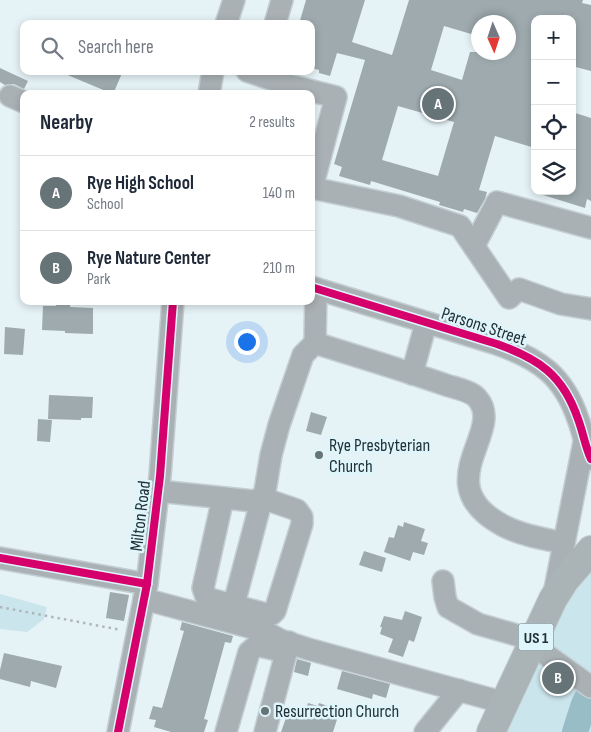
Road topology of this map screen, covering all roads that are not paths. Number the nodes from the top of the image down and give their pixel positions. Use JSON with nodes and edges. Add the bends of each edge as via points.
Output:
{"nodes":[{"id":1,"x":234,"y":0,"type":"edge"},
{"id":2,"x":282,"y":0,"type":"edge"},
{"id":3,"x":227,"y":20,"type":"edge"},
{"id":4,"x":276,"y":20,"type":"edge"},
{"id":5,"x":212,"y":75,"type":"edge"},
{"id":6,"x":262,"y":75,"type":"edge"},
{"id":7,"x":209,"y":90,"type":"edge"},
{"id":8,"x":308,"y":90,"type":"edge"},
{"id":9,"x":315,"y":92,"type":"edge"},
{"id":10,"x":315,"y":177,"type":"edge"},
{"id":11,"x":315,"y":189,"type":"edge"},
{"id":12,"x":591,"y":228,"type":"edge"},
{"id":13,"x":474,"y":246,"type":"junction"},
{"id":14,"x":315,"y":288,"type":"edge"},
{"id":15,"x":173,"y":305,"type":"edge"},
{"id":16,"x":314,"y":305,"type":"edge"},
{"id":17,"x":591,"y":309,"type":"edge"},
{"id":18,"x":426,"y":323,"type":"junction"},
{"id":19,"x":315,"y":343,"type":"junction"},
{"id":20,"x":412,"y":374,"type":"junction"},
{"id":21,"x":588,"y":451,"type":"edge"},
{"id":22,"x":158,"y":491,"type":"junction"},
{"id":23,"x":223,"y":498,"type":"junction"},
{"id":24,"x":262,"y":498,"type":"junction"},
{"id":25,"x":564,"y":543,"type":"junction"},
{"id":26,"x":591,"y":550,"type":"edge"},
{"id":27,"x":0,"y":558,"type":"edge"},
{"id":28,"x":442,"y":581,"type":"dead end"},
{"id":29,"x":145,"y":592,"type":"junction"},
{"id":30,"x":553,"y":600,"type":"junction"},
{"id":31,"x":234,"y":604,"type":"junction"},
{"id":32,"x":532,"y":646,"type":"junction"},
{"id":33,"x":288,"y":647,"type":"junction"},
{"id":34,"x":582,"y":681,"type":"edge"},
{"id":35,"x":459,"y":690,"type":"junction"},
{"id":36,"x":506,"y":703,"type":"junction"},
{"id":37,"x":118,"y":732,"type":"edge"},
{"id":38,"x":226,"y":732,"type":"edge"},
{"id":39,"x":265,"y":732,"type":"edge"},
{"id":40,"x":425,"y":732,"type":"edge"},
{"id":41,"x":491,"y":732,"type":"edge"}],
"edges":[{"from":1,"to":3,"type":"street"},
{"from":2,"to":4,"type":"street"},
{"from":5,"to":7,"type":"street"},
{"from":6,"to":8,"type":"street"},
{"from":9,"to":10,"type":"street","via":[[336,97]]},
{"from":11,"to":13,"type":"street","via":[[399,206],[460,226]]},
{"from":12,"to":13,"type":"street","via":[[497,202]]},
{"from":13,"to":17,"type":"street","via":[[509,298],[519,289],[561,304]]},
{"from":14,"to":18,"type":"street","name":"Parsons Street"},
{"from":15,"to":22,"type":"street","name":"Milton Road"},
{"from":16,"to":19,"type":"street"},
{"from":18,"to":20,"type":"street"},
{"from":18,"to":21,"type":"street","name":"Parsons Street","via":[[518,352],[548,370],[569,398]]},
{"from":19,"to":20,"type":"street"},
{"from":19,"to":24,"type":"street","via":[[303,355],[282,416]]},
{"from":20,"to":25,"type":"street","via":[[476,397],[482,404],[482,430],[467,483],[483,513],[524,534]]},
{"from":21,"to":25,"type":"street","name":"Parsons Street"},
{"from":22,"to":23,"type":"street"},
{"from":22,"to":29,"type":"street","name":"Milton Road"},
{"from":23,"to":24,"type":"street","via":[[253,501]]},
{"from":23,"to":31,"type":"street","via":[[203,588],[206,597]]},
{"from":24,"to":31,"type":"street"},
{"from":24,"to":31,"type":"street","via":[[297,510],[302,524],[276,611],[266,614]]},
{"from":25,"to":30,"type":"street","name":"Parsons Street"},
{"from":26,"to":30,"type":"main road","number":"US 1","via":[[565,580]]},
{"from":27,"to":29,"type":"street"},
{"from":28,"to":32,"type":"street","via":[[448,607],[478,624],[520,636]]},
{"from":29,"to":33,"type":"street","via":[[264,631]]},
{"from":29,"to":37,"type":"street","name":"Milton Road"},
{"from":30,"to":32,"type":"main road","number":"US 1"},
{"from":32,"to":34,"type":"street"},
{"from":32,"to":36,"type":"main road","number":"US 1"},
{"from":33,"to":35,"type":"street","via":[[308,649]]},
{"from":33,"to":38,"type":"street","via":[[260,646],[249,652]]},
{"from":33,"to":39,"type":"street"},
{"from":35,"to":36,"type":"street"},
{"from":35,"to":40,"type":"street"},
{"from":36,"to":41,"type":"main road","number":"US 1"}]}
